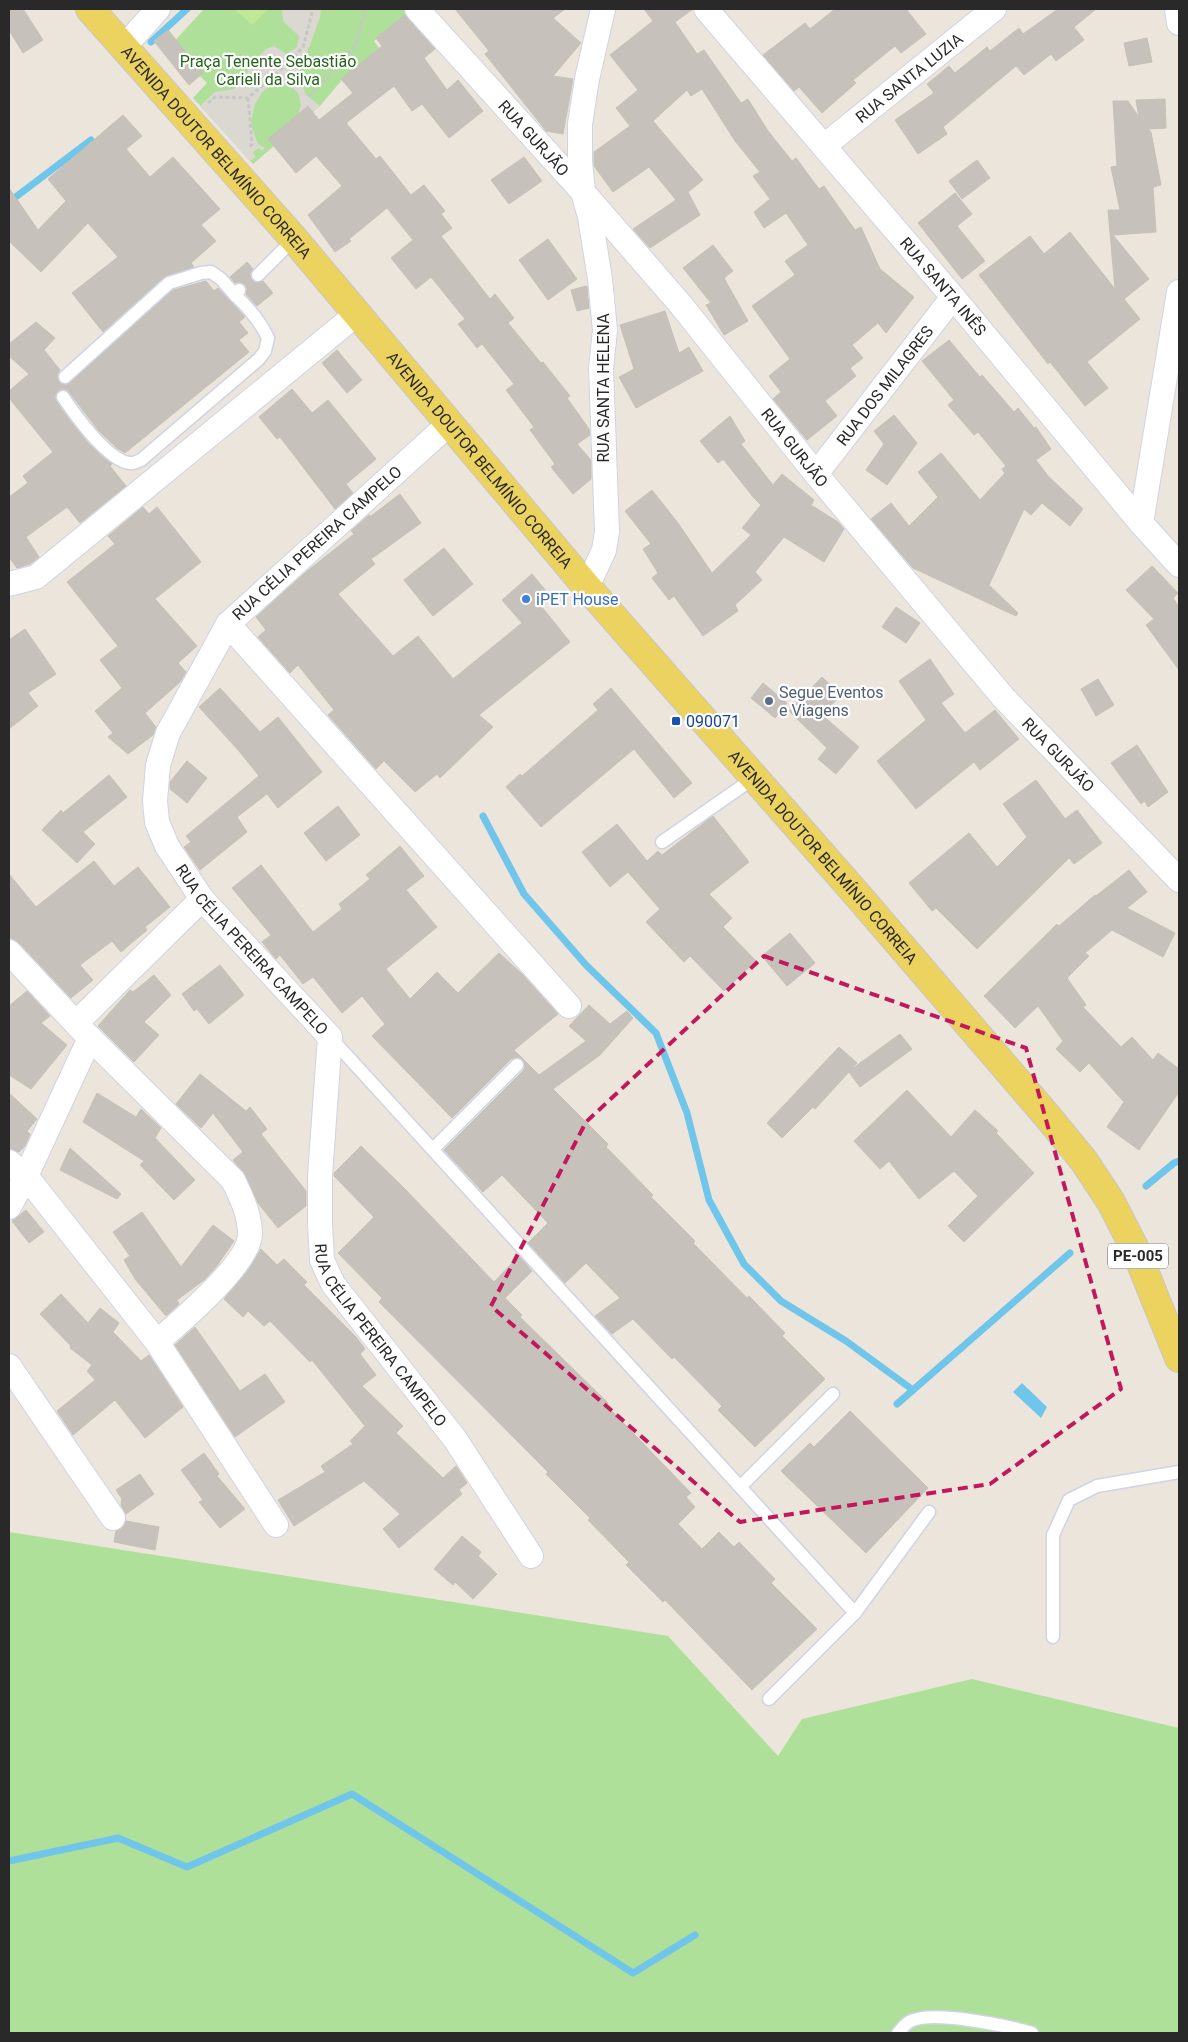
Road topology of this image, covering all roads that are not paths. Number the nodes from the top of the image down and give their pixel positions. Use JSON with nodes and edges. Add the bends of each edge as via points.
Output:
{"nodes":[{"id":1,"x":90,"y":9,"type":"edge"},
{"id":2,"x":158,"y":9,"type":"edge"},
{"id":3,"x":417,"y":9,"type":"edge"},
{"id":4,"x":603,"y":9,"type":"edge"},
{"id":5,"x":706,"y":9,"type":"edge"},
{"id":6,"x":994,"y":9,"type":"edge"},
{"id":7,"x":1177,"y":9,"type":"edge"},
{"id":8,"x":1179,"y":22,"type":"edge"},
{"id":9,"x":124,"y":47,"type":"junction"},
{"id":10,"x":824,"y":146,"type":"junction"},
{"id":11,"x":583,"y":192,"type":"junction"},
{"id":12,"x":294,"y":239,"type":"junction"},
{"id":13,"x":258,"y":275,"type":"dead end"},
{"id":14,"x":1179,"y":292,"type":"edge"},
{"id":15,"x":953,"y":297,"type":"junction"},
{"id":16,"x":358,"y":313,"type":"junction"},
{"id":17,"x":66,"y":377,"type":"dead end"},
{"id":18,"x":63,"y":397,"type":"dead end"},
{"id":19,"x":450,"y":423,"type":"junction"},
{"id":20,"x":816,"y":474,"type":"junction"},
{"id":21,"x":1141,"y":523,"type":"junction"},
{"id":22,"x":1179,"y":565,"type":"edge"},
{"id":23,"x":9,"y":584,"type":"edge"},
{"id":24,"x":587,"y":587,"type":"junction"},
{"id":25,"x":228,"y":624,"type":"junction"},
{"id":26,"x":754,"y":778,"type":"junction"},
{"id":27,"x":662,"y":842,"type":"dead end"},
{"id":28,"x":1179,"y":880,"type":"edge"},
{"id":29,"x":202,"y":899,"type":"junction"},
{"id":30,"x":9,"y":952,"type":"edge"},
{"id":31,"x":569,"y":1006,"type":"dead end"},
{"id":32,"x":83,"y":1030,"type":"junction"},
{"id":33,"x":330,"y":1037,"type":"junction"},
{"id":34,"x":517,"y":1065,"type":"dead end"},
{"id":35,"x":432,"y":1149,"type":"junction"},
{"id":36,"x":17,"y":1169,"type":"edge"},
{"id":37,"x":9,"y":1207,"type":"edge"},
{"id":38,"x":157,"y":1342,"type":"junction"},
{"id":39,"x":1179,"y":1358,"type":"edge"},
{"id":40,"x":9,"y":1366,"type":"edge"},
{"id":41,"x":833,"y":1394,"type":"dead end"},
{"id":42,"x":1179,"y":1472,"type":"edge"},
{"id":43,"x":740,"y":1487,"type":"junction"},
{"id":44,"x":929,"y":1512,"type":"dead end"},
{"id":45,"x":113,"y":1518,"type":"dead end"},
{"id":46,"x":276,"y":1525,"type":"dead end"},
{"id":47,"x":531,"y":1556,"type":"dead end"},
{"id":48,"x":855,"y":1613,"type":"junction"},
{"id":49,"x":1053,"y":1637,"type":"dead end"},
{"id":50,"x":769,"y":1699,"type":"dead end"},
{"id":51,"x":898,"y":2033,"type":"edge"},
{"id":52,"x":1032,"y":2033,"type":"edge"}],
"edges":[{"from":1,"to":9,"type":"main road","name":"AVENIDA DOUTOR BELMÍNIO CORREIA","number":"PE-005"},
{"from":2,"to":9,"type":"street"},
{"from":3,"to":11,"type":"street","name":"RUA GURJÃO"},
{"from":4,"to":11,"type":"street","name":"RUA SANTA HELENA","via":[[580,124]]},
{"from":5,"to":10,"type":"street","name":"RUA SANTA INÊS"},
{"from":6,"to":10,"type":"street","name":"RUA SANTA LUZIA"},
{"from":7,"to":8,"type":"street"},
{"from":9,"to":12,"type":"main road","name":"AVENIDA DOUTOR BELMÍNIO CORREIA","number":"PE-005"},
{"from":10,"to":15,"type":"street","name":"RUA SANTA INÊS"},
{"from":11,"to":20,"type":"street","name":"RUA GURJÃO","via":[[681,305]]},
{"from":11,"to":24,"type":"street","name":"RUA SANTA HELENA","via":[[590,217],[605,330],[601,368],[607,532],[604,550]]},
{"from":12,"to":13,"type":"lane"},
{"from":12,"to":16,"type":"main road","name":"AVENIDA DOUTOR BELMÍNIO CORREIA","number":"PE-005"},
{"from":14,"to":21,"type":"street"},
{"from":15,"to":20,"type":"street","name":"RUA DOS MILAGRES"},
{"from":15,"to":21,"type":"street","name":"RUA SANTA INÊS"},
{"from":16,"to":19,"type":"main road","name":"AVENIDA DOUTOR BELMÍNIO CORREIA","number":"PE-005"},
{"from":16,"to":23,"type":"street","via":[[36,577]]},
{"from":17,"to":18,"type":"lane","via":[[169,284],[211,272],[237,293],[268,338],[259,359],[141,460],[121,461],[104,448]]},
{"from":19,"to":24,"type":"main road","name":"AVENIDA DOUTOR BELMÍNIO CORREIA","number":"PE-005"},
{"from":19,"to":25,"type":"street","name":"RUA CÉLIA PEREIRA CAMPELO"},
{"from":20,"to":28,"type":"street","name":"RUA GURJÃO","via":[[1003,697]]},
{"from":21,"to":22,"type":"street","name":"RUA SANTA INÊS"},
{"from":24,"to":26,"type":"main road","name":"AVENIDA DOUTOR BELMÍNIO CORREIA","number":"PE-005"},
{"from":25,"to":29,"type":"street","name":"RUA CÉLIA PEREIRA CAMPELO","via":[[168,733],[158,765],[157,822],[167,846]]},
{"from":25,"to":31,"type":"street"},
{"from":26,"to":27,"type":"lane"},
{"from":26,"to":39,"type":"main road","name":"AVENIDA DOUTOR BELMÍNIO CORREIA","number":"PE-005","via":[[1084,1162],[1123,1223]]},
{"from":29,"to":32,"type":"street"},
{"from":29,"to":33,"type":"street","name":"RUA CÉLIA PEREIRA CAMPELO"},
{"from":30,"to":32,"type":"street"},
{"from":32,"to":36,"type":"street"},
{"from":32,"to":38,"type":"street","via":[[233,1180],[246,1208],[250,1235],[237,1265]]},
{"from":33,"to":35,"type":"lane"},
{"from":33,"to":47,"type":"street","name":"RUA CÉLIA PEREIRA CAMPELO","via":[[320,1175],[322,1260],[333,1284],[455,1439]]},
{"from":34,"to":35,"type":"lane"},
{"from":35,"to":43,"type":"lane"},
{"from":36,"to":37,"type":"street"},
{"from":36,"to":38,"type":"street"},
{"from":38,"to":46,"type":"street"},
{"from":40,"to":45,"type":"street"},
{"from":41,"to":43,"type":"lane"},
{"from":42,"to":49,"type":"lane","via":[[1097,1486],[1069,1500],[1053,1534]]},
{"from":43,"to":48,"type":"lane"},
{"from":44,"to":48,"type":"lane"},
{"from":48,"to":50,"type":"lane"},
{"from":51,"to":52,"type":"lane","via":[[909,2022],[929,2016]]}]}
